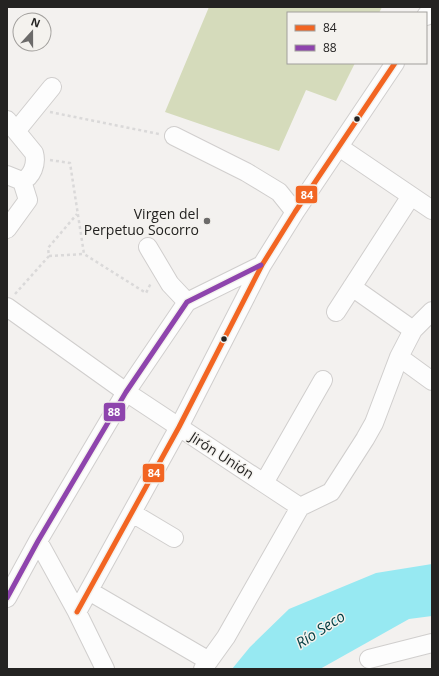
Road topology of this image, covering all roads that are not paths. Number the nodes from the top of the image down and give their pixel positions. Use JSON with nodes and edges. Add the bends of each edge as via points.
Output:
{"nodes":[{"id":1,"x":394,"y":64,"type":"edge"},
{"id":2,"x":52,"y":87,"type":"dead end"},
{"id":3,"x":12,"y":125,"type":"edge"},
{"id":4,"x":174,"y":136,"type":"road end"},
{"id":5,"x":339,"y":147,"type":"junction"},
{"id":6,"x":14,"y":178,"type":"edge"},
{"id":7,"x":410,"y":196,"type":"junction"},
{"id":8,"x":432,"y":210,"type":"edge"},
{"id":9,"x":295,"y":212,"type":"junction"},
{"id":10,"x":7,"y":229,"type":"edge"},
{"id":11,"x":148,"y":247,"type":"dead end"},
{"id":12,"x":262,"y":265,"type":"junction"},
{"id":13,"x":352,"y":287,"type":"junction"},
{"id":14,"x":10,"y":302,"type":"edge"},
{"id":15,"x":187,"y":302,"type":"junction"},
{"id":16,"x":432,"y":311,"type":"edge"},
{"id":17,"x":336,"y":312,"type":"dead end"},
{"id":18,"x":413,"y":330,"type":"junction"},
{"id":19,"x":399,"y":357,"type":"junction"},
{"id":20,"x":323,"y":380,"type":"dead end"},
{"id":21,"x":432,"y":381,"type":"edge"},
{"id":22,"x":126,"y":392,"type":"junction"},
{"id":23,"x":179,"y":427,"type":"junction"},
{"id":24,"x":264,"y":483,"type":"junction"},
{"id":25,"x":300,"y":507,"type":"junction"},
{"id":26,"x":132,"y":512,"type":"junction"},
{"id":27,"x":174,"y":538,"type":"dead end"},
{"id":28,"x":38,"y":541,"type":"junction"},
{"id":29,"x":88,"y":591,"type":"junction"},
{"id":30,"x":7,"y":598,"type":"edge"},
{"id":31,"x":77,"y":612,"type":"junction"},
{"id":32,"x":432,"y":643,"type":"edge"},
{"id":33,"x":369,"y":659,"type":"dead end"},
{"id":34,"x":206,"y":665,"type":"edge"},
{"id":35,"x":105,"y":669,"type":"edge"}],
"edges":[{"from":1,"to":5,"type":"street"},
{"from":2,"to":3,"type":"street","via":[[34,109]]},
{"from":3,"to":6,"type":"street","via":[[35,158],[27,179]]},
{"from":4,"to":9,"type":"street","via":[[246,172],[279,192]]},
{"from":5,"to":7,"type":"street"},
{"from":5,"to":9,"type":"street"},
{"from":6,"to":10,"type":"street","via":[[28,200]]},
{"from":7,"to":8,"type":"street"},
{"from":7,"to":13,"type":"street"},
{"from":9,"to":12,"type":"street"},
{"from":11,"to":15,"type":"street","via":[[170,284]]},
{"from":12,"to":15,"type":"street"},
{"from":12,"to":23,"type":"street"},
{"from":13,"to":17,"type":"street"},
{"from":13,"to":18,"type":"street"},
{"from":14,"to":22,"type":"street","name":"Jirón Unión"},
{"from":15,"to":22,"type":"street"},
{"from":16,"to":18,"type":"street"},
{"from":18,"to":19,"type":"street"},
{"from":19,"to":21,"type":"street"},
{"from":19,"to":25,"type":"street","via":[[374,423],[331,492]]},
{"from":20,"to":24,"type":"street"},
{"from":22,"to":23,"type":"street","name":"Jirón Unión"},
{"from":22,"to":28,"type":"street"},
{"from":23,"to":24,"type":"street","name":"Jirón Unión"},
{"from":23,"to":26,"type":"street"},
{"from":24,"to":25,"type":"street","name":"Jirón Unión"},
{"from":25,"to":34,"type":"street","via":[[226,637]]},
{"from":26,"to":27,"type":"street"},
{"from":26,"to":29,"type":"street"},
{"from":28,"to":30,"type":"street"},
{"from":28,"to":31,"type":"street"},
{"from":29,"to":31,"type":"street"},
{"from":29,"to":34,"type":"street"},
{"from":31,"to":35,"type":"street"},
{"from":32,"to":33,"type":"street"}]}
